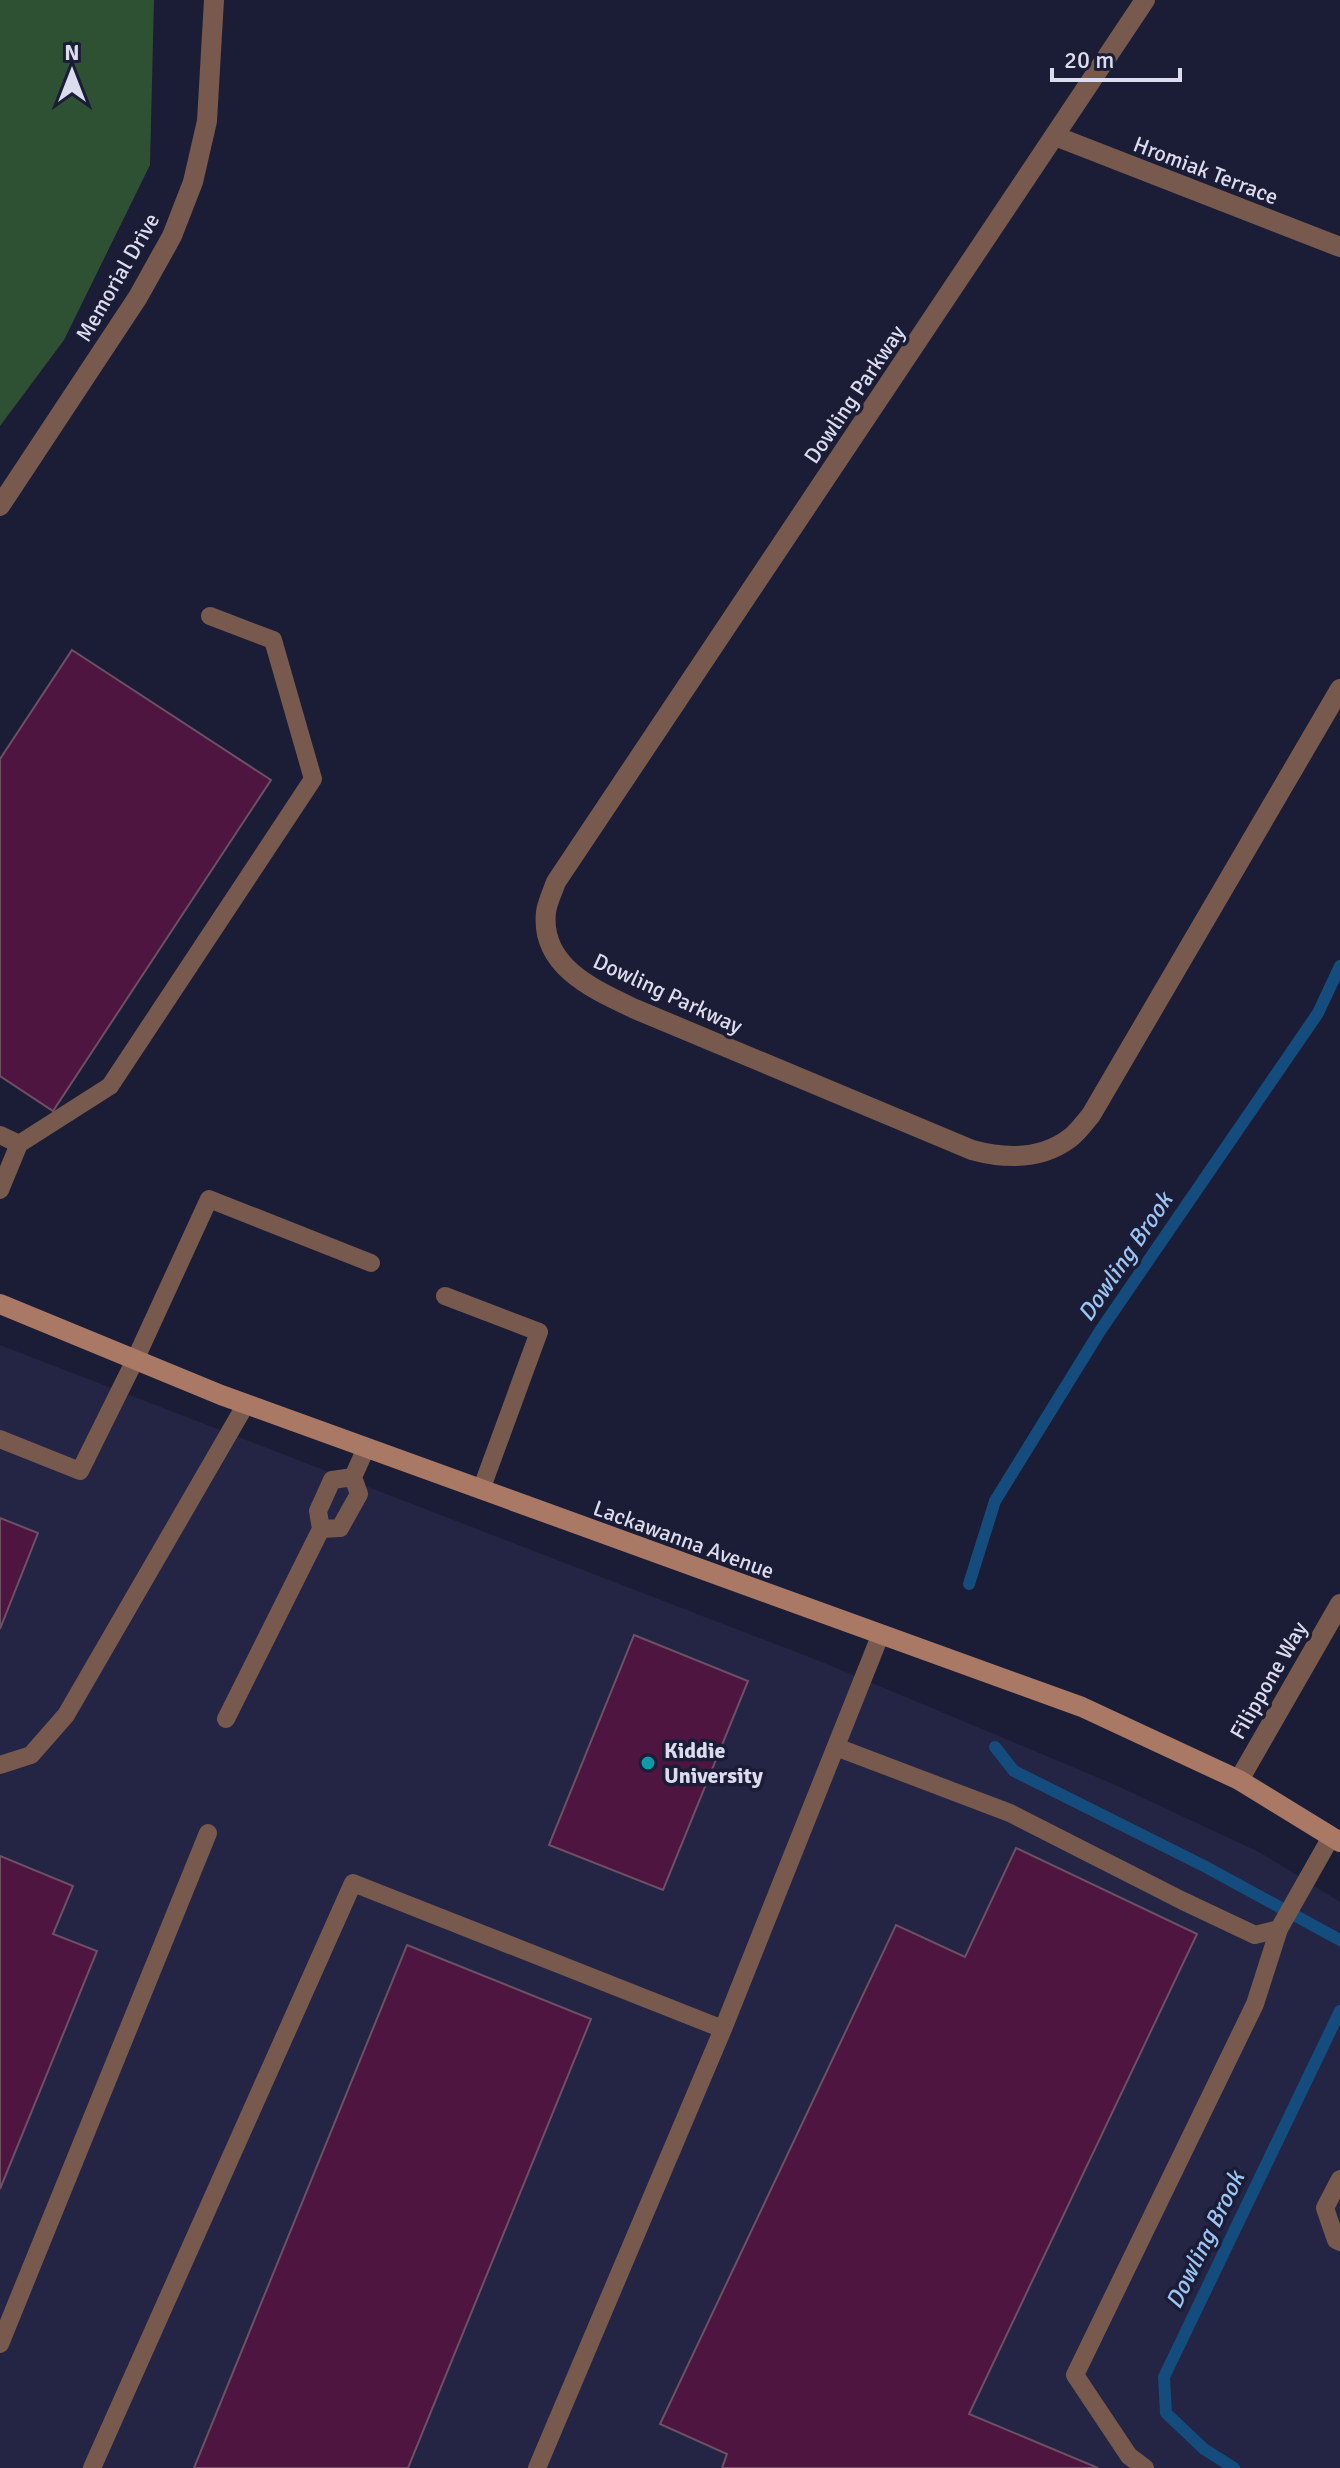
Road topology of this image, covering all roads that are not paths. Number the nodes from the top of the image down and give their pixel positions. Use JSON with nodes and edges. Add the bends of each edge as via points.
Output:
{"nodes":[{"id":1,"x":214,"y":0,"type":"edge"},
{"id":2,"x":1145,"y":0,"type":"edge"},
{"id":3,"x":1055,"y":136,"type":"junction"},
{"id":4,"x":1340,"y":247,"type":"edge"},
{"id":5,"x":0,"y":506,"type":"edge"},
{"id":6,"x":210,"y":616,"type":"dead end"},
{"id":7,"x":1340,"y":689,"type":"edge"},
{"id":8,"x":0,"y":1135,"type":"edge"},
{"id":9,"x":19,"y":1144,"type":"junction"},
{"id":10,"x":0,"y":1190,"type":"edge"},
{"id":11,"x":371,"y":1263,"type":"dead end"},
{"id":12,"x":445,"y":1296,"type":"dead end"},
{"id":13,"x":0,"y":1304,"type":"edge"},
{"id":14,"x":135,"y":1360,"type":"junction"},
{"id":15,"x":246,"y":1404,"type":"junction"},
{"id":16,"x":0,"y":1439,"type":"edge"},
{"id":17,"x":366,"y":1448,"type":"junction"},
{"id":18,"x":353,"y":1477,"type":"junction"},
{"id":19,"x":481,"y":1490,"type":"junction"},
{"id":20,"x":321,"y":1529,"type":"junction"},
{"id":21,"x":1340,"y":1604,"type":"edge"},
{"id":22,"x":880,"y":1636,"type":"junction"},
{"id":23,"x":226,"y":1719,"type":"dead end"},
{"id":24,"x":836,"y":1747,"type":"junction"},
{"id":25,"x":0,"y":1765,"type":"edge"},
{"id":26,"x":1239,"y":1780,"type":"junction"},
{"id":27,"x":208,"y":1833,"type":"dead end"},
{"id":28,"x":1336,"y":1840,"type":"edge"},
{"id":29,"x":1279,"y":1929,"type":"junction"},
{"id":30,"x":723,"y":2029,"type":"junction"},
{"id":31,"x":1340,"y":2179,"type":"edge"},
{"id":32,"x":1340,"y":2242,"type":"edge"},
{"id":33,"x":0,"y":2344,"type":"edge"},
{"id":34,"x":92,"y":2468,"type":"edge"},
{"id":35,"x":537,"y":2468,"type":"edge"},
{"id":36,"x":1145,"y":2468,"type":"edge"}],
"edges":[{"from":1,"to":5,"type":"street","name":"Memorial Drive","via":[[207,121],[193,182],[172,236],[138,297]]},
{"from":2,"to":3,"type":"street","name":"Dowling Parkway"},
{"from":3,"to":4,"type":"street","name":"Hromiak Terrace"},
{"from":3,"to":7,"type":"street","name":"Dowling Parkway","via":[[556,882],[546,912],[548,938],[564,967],[588,987],[635,1009],[972,1150],[996,1156],[1046,1151],[1070,1139],[1091,1115]]},
{"from":6,"to":9,"type":"lane","via":[[273,640],[313,779],[110,1086]]},
{"from":8,"to":9,"type":"lane"},
{"from":9,"to":10,"type":"lane"},
{"from":11,"to":14,"type":"lane","via":[[209,1199]]},
{"from":12,"to":19,"type":"lane","via":[[539,1332]]},
{"from":13,"to":14,"type":"street","name":"Lackawanna Avenue"},
{"from":14,"to":15,"type":"street","name":"Lackawanna Avenue"},
{"from":14,"to":16,"type":"lane","via":[[80,1471]]},
{"from":15,"to":17,"type":"street","name":"Lackawanna Avenue"},
{"from":15,"to":25,"type":"lane","via":[[66,1715],[31,1755]]},
{"from":17,"to":18,"type":"lane"},
{"from":17,"to":19,"type":"street","name":"Lackawanna Avenue"},
{"from":18,"to":20,"type":"lane","via":[[332,1480],[318,1511]]},
{"from":18,"to":20,"type":"lane","via":[[359,1494],[340,1528]]},
{"from":19,"to":22,"type":"street","name":"Lackawanna Avenue"},
{"from":20,"to":23,"type":"lane"},
{"from":21,"to":26,"type":"street","name":"Filippone Way"},
{"from":22,"to":24,"type":"lane"},
{"from":22,"to":26,"type":"street","name":"Lackawanna Avenue","via":[[1082,1707]]},
{"from":24,"to":29,"type":"lane","via":[[1010,1813],[1255,1935]]},
{"from":24,"to":30,"type":"lane"},
{"from":26,"to":28,"type":"street","name":"Lackawanna Avenue"},
{"from":27,"to":33,"type":"lane"},
{"from":28,"to":29,"type":"lane"},
{"from":29,"to":36,"type":"lane","via":[[1255,2004],[1075,2375],[1129,2456]]},
{"from":30,"to":34,"type":"lane","via":[[353,1883]]},
{"from":30,"to":35,"type":"lane"},
{"from":31,"to":32,"type":"lane","via":[[1325,2208]]}]}
